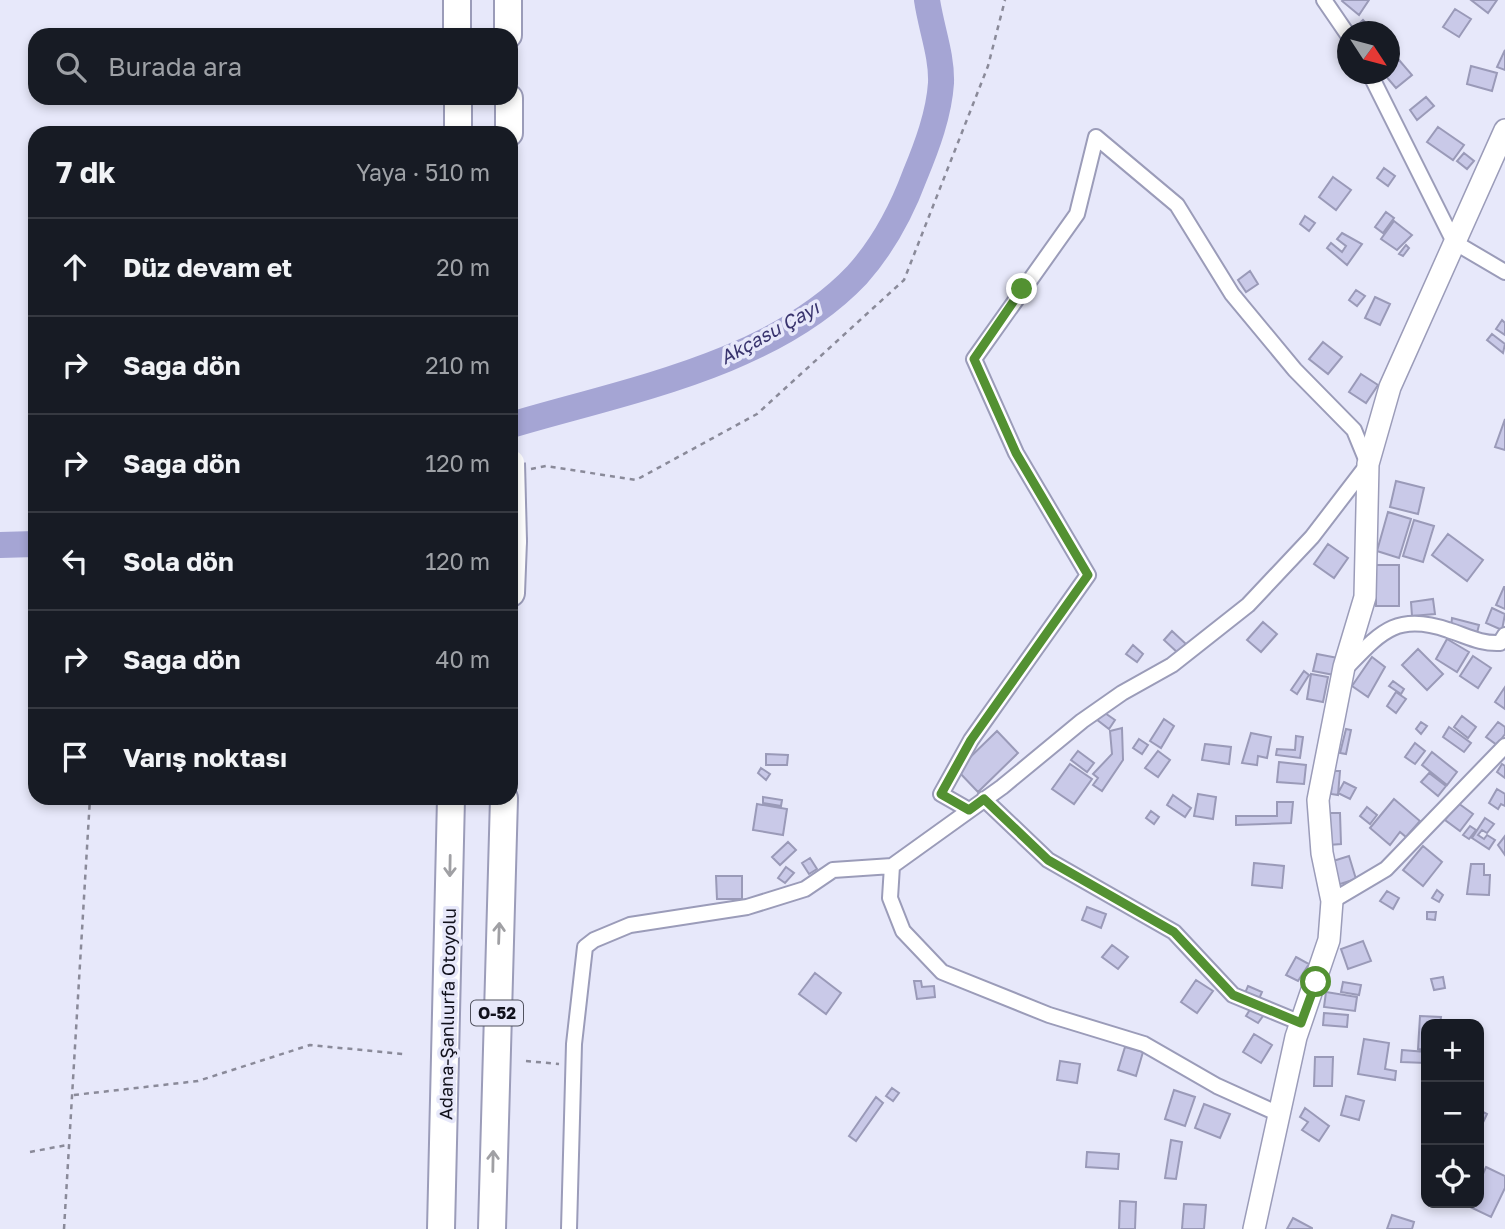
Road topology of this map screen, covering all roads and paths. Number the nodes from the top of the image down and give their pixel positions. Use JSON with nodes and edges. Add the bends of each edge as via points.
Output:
{"nodes":[{"id":1,"x":457,"y":0,"type":"edge"},
{"id":2,"x":508,"y":0,"type":"edge"},
{"id":3,"x":1005,"y":0,"type":"edge"},
{"id":4,"x":1324,"y":0,"type":"edge"},
{"id":5,"x":1338,"y":21,"type":"edge"},
{"id":6,"x":457,"y":28,"type":"edge"},
{"id":7,"x":508,"y":28,"type":"edge"},
{"id":8,"x":1375,"y":84,"type":"edge"},
{"id":9,"x":457,"y":105,"type":"edge"},
{"id":10,"x":509,"y":105,"type":"edge"},
{"id":11,"x":458,"y":126,"type":"edge"},
{"id":12,"x":509,"y":126,"type":"edge"},
{"id":13,"x":1505,"y":130,"type":"edge"},
{"id":14,"x":1454,"y":242,"type":"junction"},
{"id":15,"x":1505,"y":272,"type":"edge"},
{"id":16,"x":1368,"y":464,"type":"junction"},
{"id":17,"x":518,"y":467,"type":"edge"},
{"id":18,"x":1503,"y":641,"type":"edge"},
{"id":19,"x":1343,"y":671,"type":"junction"},
{"id":20,"x":1505,"y":746,"type":"edge"},
{"id":21,"x":984,"y":799,"type":"junction"},
{"id":22,"x":90,"y":805,"type":"edge"},
{"id":23,"x":451,"y":805,"type":"edge"},
{"id":24,"x":504,"y":805,"type":"edge"},
{"id":25,"x":969,"y":810,"type":"junction"},
{"id":26,"x":892,"y":866,"type":"junction"},
{"id":27,"x":1332,"y":901,"type":"junction"},
{"id":28,"x":1301,"y":1023,"type":"junction"},
{"id":29,"x":403,"y":1054,"type":"dead end"},
{"id":30,"x":526,"y":1060,"type":"dead end"},
{"id":31,"x":573,"y":1065,"type":"junction"},
{"id":32,"x":74,"y":1095,"type":"junction"},
{"id":33,"x":1279,"y":1114,"type":"junction"},
{"id":34,"x":67,"y":1145,"type":"junction"},
{"id":35,"x":30,"y":1152,"type":"dead end"},
{"id":36,"x":64,"y":1229,"type":"edge"},
{"id":37,"x":441,"y":1229,"type":"edge"},
{"id":38,"x":492,"y":1229,"type":"edge"},
{"id":39,"x":569,"y":1229,"type":"edge"},
{"id":40,"x":1254,"y":1229,"type":"edge"}],
"edges":[{"from":1,"to":6,"type":"highway"},
{"from":2,"to":7,"type":"highway"},
{"from":3,"to":17,"type":"path","via":[[988,66],[904,280],[757,414],[636,480],[546,466]]},
{"from":4,"to":5,"type":"street"},
{"from":8,"to":14,"type":"street"},
{"from":9,"to":11,"type":"highway"},
{"from":10,"to":12,"type":"highway"},
{"from":13,"to":14,"type":"street"},
{"from":14,"to":15,"type":"street"},
{"from":14,"to":16,"type":"street","via":[[1391,387]]},
{"from":16,"to":19,"type":"street","via":[[1365,597]]},
{"from":16,"to":21,"type":"street","via":[[1312,537],[1248,606],[1172,666],[1082,721]]},
{"from":16,"to":25,"type":"street","via":[[1354,430],[1294,370],[1232,294],[1177,205],[1096,138],[1077,214],[974,359],[1016,453],[1088,575],[971,740],[941,794]]},
{"from":18,"to":19,"type":"street","via":[[1483,644],[1446,629],[1409,622],[1384,630]]},
{"from":19,"to":27,"type":"street","via":[[1318,800]]},
{"from":20,"to":27,"type":"street","via":[[1386,869]]},
{"from":21,"to":25,"type":"street"},
{"from":21,"to":28,"type":"street","via":[[1048,860],[1174,932],[1233,995]]},
{"from":22,"to":32,"type":"path"},
{"from":23,"to":37,"type":"highway","name":"Adana-Şanlıurfa Otoyolu","number":"O-52","one_way":true},
{"from":38,"to":24,"type":"highway","number":"O-52","one_way":true},
{"from":25,"to":26,"type":"street"},
{"from":26,"to":31,"type":"street","via":[[833,870],[805,889],[747,907],[631,925],[594,940],[585,947]]},
{"from":26,"to":33,"type":"street","via":[[890,898],[903,931],[942,972],[1049,1015],[1144,1044],[1217,1086]]},
{"from":27,"to":28,"type":"street","via":[[1329,940]]},
{"from":28,"to":33,"type":"street"},
{"from":29,"to":32,"type":"path","via":[[310,1045],[198,1081]]},
{"from":30,"to":31,"type":"path"},
{"from":31,"to":39,"type":"street"},
{"from":32,"to":34,"type":"path"},
{"from":33,"to":40,"type":"street"},
{"from":34,"to":35,"type":"path"},
{"from":34,"to":36,"type":"path"}]}
